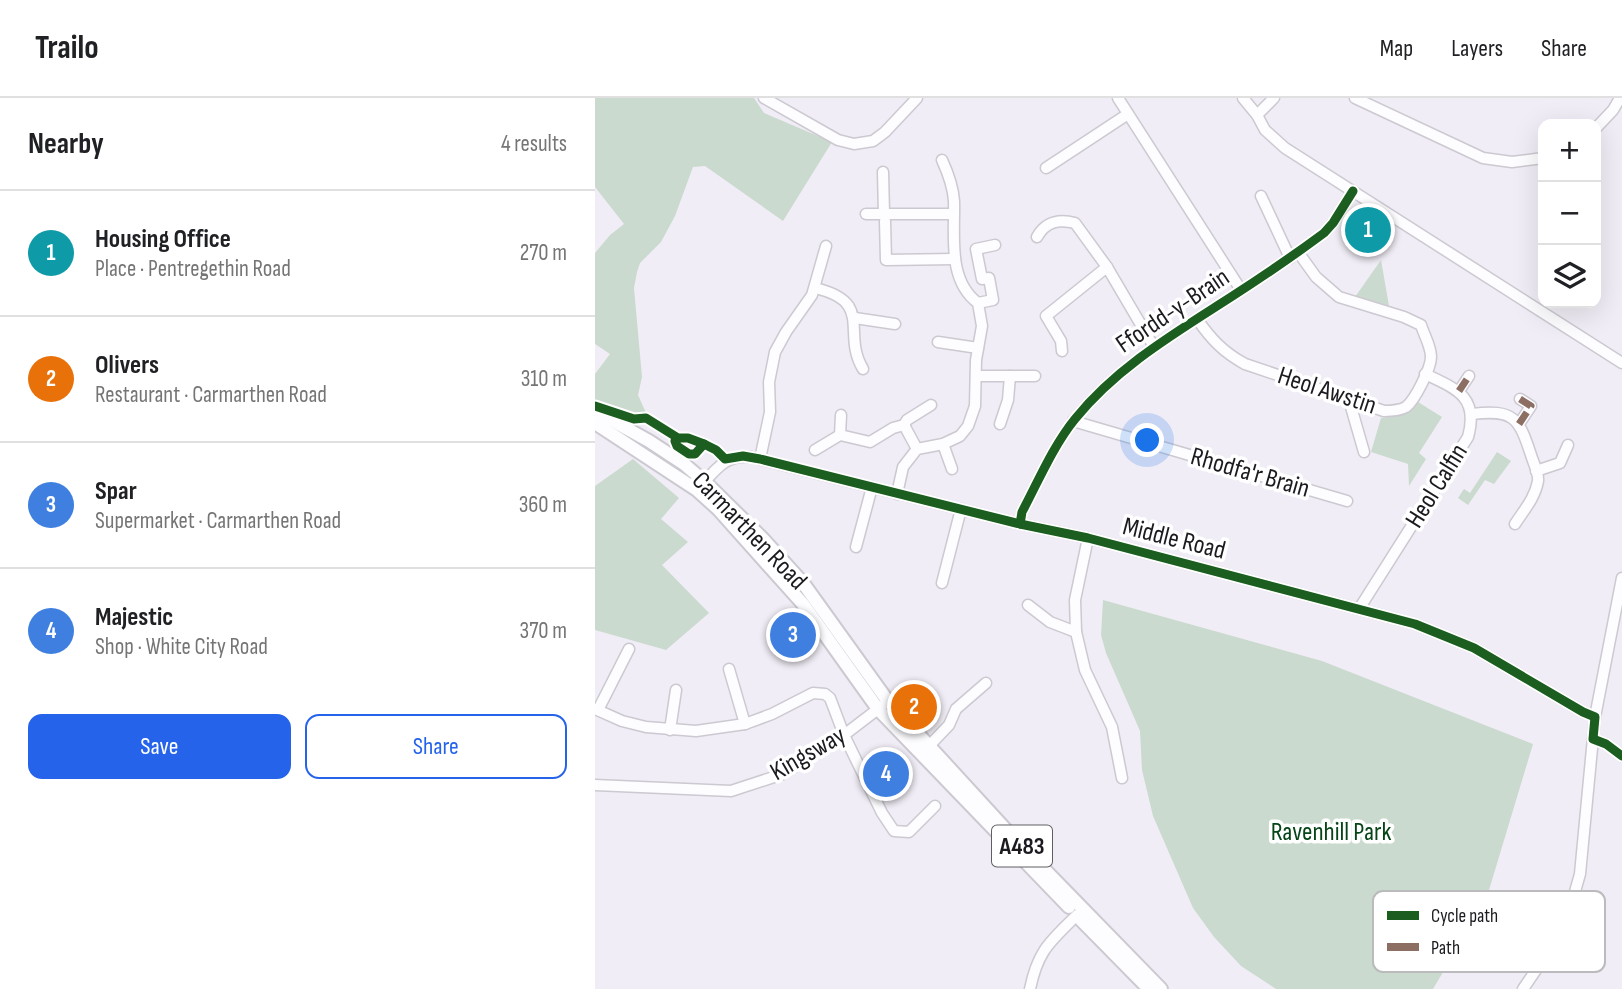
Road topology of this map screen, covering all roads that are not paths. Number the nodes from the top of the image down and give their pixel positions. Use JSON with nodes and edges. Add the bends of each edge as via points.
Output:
{"nodes":[{"id":1,"x":764,"y":98,"type":"edge"},
{"id":2,"x":917,"y":98,"type":"edge"},
{"id":3,"x":1118,"y":98,"type":"edge"},
{"id":4,"x":1243,"y":98,"type":"edge"},
{"id":5,"x":1274,"y":98,"type":"edge"},
{"id":6,"x":1355,"y":98,"type":"edge"},
{"id":7,"x":1620,"y":98,"type":"edge"},
{"id":8,"x":1128,"y":114,"type":"junction"},
{"id":9,"x":1257,"y":115,"type":"junction"},
{"id":10,"x":1601,"y":123,"type":"edge"},
{"id":11,"x":1538,"y":159,"type":"edge"},
{"id":12,"x":942,"y":160,"type":"dead end"},
{"id":13,"x":1046,"y":168,"type":"dead end"},
{"id":14,"x":883,"y":172,"type":"dead end"},
{"id":15,"x":1353,"y":191,"type":"junction"},
{"id":16,"x":1261,"y":196,"type":"dead end"},
{"id":17,"x":866,"y":214,"type":"dead end"},
{"id":18,"x":953,"y":214,"type":"junction"},
{"id":19,"x":884,"y":218,"type":"junction"},
{"id":20,"x":1037,"y":237,"type":"dead end"},
{"id":21,"x":995,"y":245,"type":"dead end"},
{"id":22,"x":826,"y":246,"type":"dead end"},
{"id":23,"x":1294,"y":255,"type":"junction"},
{"id":24,"x":955,"y":259,"type":"junction"},
{"id":25,"x":1107,"y":267,"type":"junction"},
{"id":26,"x":815,"y":288,"type":"junction"},
{"id":27,"x":1241,"y":290,"type":"junction"},
{"id":28,"x":978,"y":303,"type":"junction"},
{"id":29,"x":855,"y":318,"type":"junction"},
{"id":30,"x":1197,"y":318,"type":"junction"},
{"id":31,"x":895,"y":324,"type":"dead end"},
{"id":32,"x":938,"y":342,"type":"dead end"},
{"id":33,"x":1154,"y":347,"type":"junction"},
{"id":34,"x":978,"y":348,"type":"junction"},
{"id":35,"x":1062,"y":351,"type":"dead end"},
{"id":36,"x":1622,"y":363,"type":"edge"},
{"id":37,"x":863,"y":369,"type":"dead end"},
{"id":38,"x":1425,"y":374,"type":"junction"},
{"id":39,"x":976,"y":376,"type":"junction"},
{"id":40,"x":1010,"y":376,"type":"junction"},
{"id":41,"x":1035,"y":376,"type":"dead end"},
{"id":42,"x":1469,"y":376,"type":"dead end"},
{"id":43,"x":1459,"y":391,"type":"junction"},
{"id":44,"x":1520,"y":399,"type":"dead end"},
{"id":45,"x":1349,"y":400,"type":"junction"},
{"id":46,"x":931,"y":405,"type":"dead end"},
{"id":47,"x":595,"y":411,"type":"edge"},
{"id":48,"x":1472,"y":414,"type":"junction"},
{"id":49,"x":841,"y":415,"type":"dead end"},
{"id":50,"x":1073,"y":421,"type":"junction"},
{"id":51,"x":595,"y":423,"type":"edge"},
{"id":52,"x":1000,"y":424,"type":"dead end"},
{"id":53,"x":1519,"y":424,"type":"junction"},
{"id":54,"x":904,"y":425,"type":"junction"},
{"id":55,"x":840,"y":435,"type":"junction"},
{"id":56,"x":943,"y":444,"type":"junction"},
{"id":57,"x":1366,"y":445,"type":"dead end"},
{"id":58,"x":1568,"y":445,"type":"dead end"},
{"id":59,"x":917,"y":449,"type":"junction"},
{"id":60,"x":815,"y":450,"type":"dead end"},
{"id":61,"x":760,"y":459,"type":"junction"},
{"id":62,"x":951,"y":469,"type":"dead end"},
{"id":63,"x":1536,"y":471,"type":"junction"},
{"id":64,"x":701,"y":486,"type":"junction"},
{"id":65,"x":872,"y":487,"type":"junction"},
{"id":66,"x":897,"y":494,"type":"junction"},
{"id":67,"x":1347,"y":501,"type":"dead end"},
{"id":68,"x":961,"y":509,"type":"junction"},
{"id":69,"x":1020,"y":524,"type":"junction"},
{"id":70,"x":1515,"y":524,"type":"dead end"},
{"id":71,"x":1088,"y":538,"type":"junction"},
{"id":72,"x":856,"y":547,"type":"dead end"},
{"id":73,"x":1622,"y":578,"type":"edge"},
{"id":74,"x":942,"y":583,"type":"dead end"},
{"id":75,"x":1028,"y":605,"type":"dead end"},
{"id":76,"x":1359,"y":609,"type":"junction"},
{"id":77,"x":1076,"y":632,"type":"junction"},
{"id":78,"x":629,"y":649,"type":"dead end"},
{"id":79,"x":729,"y":669,"type":"dead end"},
{"id":80,"x":986,"y":683,"type":"dead end"},
{"id":81,"x":676,"y":690,"type":"dead end"},
{"id":82,"x":883,"y":705,"type":"junction"},
{"id":83,"x":596,"y":710,"type":"edge"},
{"id":84,"x":1595,"y":717,"type":"junction"},
{"id":85,"x":745,"y":724,"type":"junction"},
{"id":86,"x":670,"y":730,"type":"junction"},
{"id":87,"x":844,"y":735,"type":"junction"},
{"id":88,"x":1593,"y":739,"type":"junction"},
{"id":89,"x":929,"y":746,"type":"junction"},
{"id":90,"x":1622,"y":756,"type":"edge"},
{"id":91,"x":1122,"y":778,"type":"dead end"},
{"id":92,"x":595,"y":785,"type":"edge"},
{"id":93,"x":935,"y":806,"type":"dead end"},
{"id":94,"x":1575,"y":891,"type":"edge"},
{"id":95,"x":1077,"y":915,"type":"junction"},
{"id":96,"x":1535,"y":972,"type":"edge"},
{"id":97,"x":1030,"y":989,"type":"edge"},
{"id":98,"x":1149,"y":989,"type":"edge"},
{"id":99,"x":1161,"y":989,"type":"edge"},
{"id":100,"x":1523,"y":989,"type":"edge"}],
"edges":[{"from":1,"to":2,"type":"street","via":[[838,140],[854,144],[873,141]]},
{"from":3,"to":8,"type":"street"},
{"from":4,"to":9,"type":"street"},
{"from":5,"to":9,"type":"street"},
{"from":6,"to":11,"type":"street","via":[[1483,158],[1512,162]]},
{"from":7,"to":10,"type":"street"},
{"from":8,"to":13,"type":"street"},
{"from":8,"to":27,"type":"street"},
{"from":9,"to":15,"type":"street","via":[[1265,130],[1285,148]]},
{"from":12,"to":18,"type":"street","via":[[952,187]]},
{"from":14,"to":19,"type":"street"},
{"from":15,"to":23,"type":"street","name":"Ffordd-y-Brain","via":[[1324,233]]},
{"from":15,"to":36,"type":"street"},
{"from":16,"to":23,"type":"street"},
{"from":17,"to":19,"type":"street"},
{"from":18,"to":19,"type":"street"},
{"from":18,"to":24,"type":"street"},
{"from":19,"to":24,"type":"street","via":[[886,260]]},
{"from":20,"to":25,"type":"street","via":[[1053,221],[1076,223]]},
{"from":21,"to":28,"type":"street","via":[[977,248],[982,279],[989,278],[993,300]]},
{"from":22,"to":26,"type":"street"},
{"from":23,"to":27,"type":"street","name":"Ffordd-y-Brain"},
{"from":23,"to":38,"type":"street","name":"Heol Awstin","via":[[1337,295],[1420,325],[1431,359]]},
{"from":24,"to":28,"type":"street","via":[[962,284]]},
{"from":25,"to":33,"type":"street"},
{"from":25,"to":35,"type":"street","via":[[1046,316]]},
{"from":26,"to":29,"type":"street","via":[[833,292]]},
{"from":26,"to":61,"type":"street","via":[[775,352],[769,383],[771,411]]},
{"from":27,"to":30,"type":"street","name":"Ffordd-y-Brain"},
{"from":28,"to":34,"type":"street","via":[[982,326]]},
{"from":29,"to":31,"type":"street"},
{"from":29,"to":37,"type":"street","via":[[857,356]]},
{"from":30,"to":33,"type":"street","name":"Ffordd-y-Brain"},
{"from":30,"to":45,"type":"street","name":"Heol Awstin","via":[[1226,354]]},
{"from":32,"to":34,"type":"street"},
{"from":33,"to":50,"type":"street","name":"Ffordd-y-Brain","via":[[1111,381]]},
{"from":34,"to":39,"type":"street"},
{"from":38,"to":43,"type":"street"},
{"from":38,"to":45,"type":"street","name":"Heol Awstin","via":[[1406,407],[1384,411]]},
{"from":39,"to":40,"type":"street"},
{"from":39,"to":56,"type":"street","via":[[975,406],[968,426]]},
{"from":40,"to":41,"type":"street"},
{"from":40,"to":52,"type":"street"},
{"from":42,"to":43,"type":"street"},
{"from":43,"to":48,"type":"street","name":"Heol Calfin"},
{"from":44,"to":53,"type":"street","via":[[1531,407]]},
{"from":45,"to":57,"type":"street"},
{"from":46,"to":54,"type":"street"},
{"from":47,"to":64,"type":"main road","name":"Carmarthen Road","number":"A483","via":[[684,464]]},
{"from":48,"to":53,"type":"street","via":[[1500,413]]},
{"from":48,"to":76,"type":"street","name":"Heol Calfin","via":[[1463,448]]},
{"from":49,"to":55,"type":"street"},
{"from":50,"to":67,"type":"street","name":"Rhodfa'r Brain"},
{"from":50,"to":69,"type":"street","name":"Ffordd-y-Brain","via":[[1022,512]]},
{"from":51,"to":64,"type":"main road","name":"Carmarthen Road","number":"A483"},
{"from":53,"to":63,"type":"street"},
{"from":54,"to":55,"type":"street","via":[[870,442]]},
{"from":54,"to":59,"type":"street"},
{"from":55,"to":60,"type":"street"},
{"from":56,"to":59,"type":"street"},
{"from":56,"to":62,"type":"street"},
{"from":58,"to":63,"type":"street","via":[[1560,463]]},
{"from":59,"to":66,"type":"street","via":[[903,467]]},
{"from":61,"to":64,"type":"street","name":"Middle Road","via":[[725,460]]},
{"from":61,"to":65,"type":"street","name":"Middle Road"},
{"from":63,"to":70,"type":"street","via":[[1534,496]]},
{"from":64,"to":82,"type":"main road","name":"Carmarthen Road","number":"A483","via":[[764,540],[803,583]]},
{"from":65,"to":66,"type":"street","name":"Middle Road"},
{"from":65,"to":72,"type":"street"},
{"from":66,"to":68,"type":"street","name":"Middle Road"},
{"from":68,"to":69,"type":"street","name":"Middle Road"},
{"from":68,"to":74,"type":"street"},
{"from":69,"to":71,"type":"street","name":"Middle Road"},
{"from":71,"to":76,"type":"street","name":"Middle Road"},
{"from":71,"to":77,"type":"street","via":[[1075,600]]},
{"from":73,"to":84,"type":"street"},
{"from":75,"to":77,"type":"street","via":[[1050,622]]},
{"from":76,"to":84,"type":"street","name":"Middle Road","via":[[1415,624],[1474,648]]},
{"from":77,"to":91,"type":"street","via":[[1085,670],[1112,727]]},
{"from":78,"to":83,"type":"street"},
{"from":79,"to":85,"type":"street"},
{"from":80,"to":89,"type":"street","via":[[956,709],[949,725]]},
{"from":81,"to":86,"type":"street"},
{"from":82,"to":87,"type":"street","name":"Kingsway"},
{"from":82,"to":89,"type":"main road","name":"Carmarthen Road","number":"A483"},
{"from":82,"to":95,"type":"main road","name":"Carmarthen Road","number":"A483"},
{"from":83,"to":86,"type":"street","via":[[622,721]]},
{"from":84,"to":88,"type":"street"},
{"from":85,"to":86,"type":"street"},
{"from":85,"to":87,"type":"street","via":[[813,692],[830,698]]},
{"from":87,"to":92,"type":"street","name":"Kingsway","via":[[783,774],[731,791]]},
{"from":87,"to":93,"type":"street","via":[[894,831],[909,832]]},
{"from":88,"to":90,"type":"street"},
{"from":88,"to":94,"type":"street"},
{"from":89,"to":99,"type":"main road","name":"Carmarthen Road","number":"A483"},
{"from":95,"to":97,"type":"street","via":[[1046,946]]},
{"from":95,"to":98,"type":"main road","name":"Carmarthen Road","number":"A483"},
{"from":96,"to":100,"type":"street"}]}
